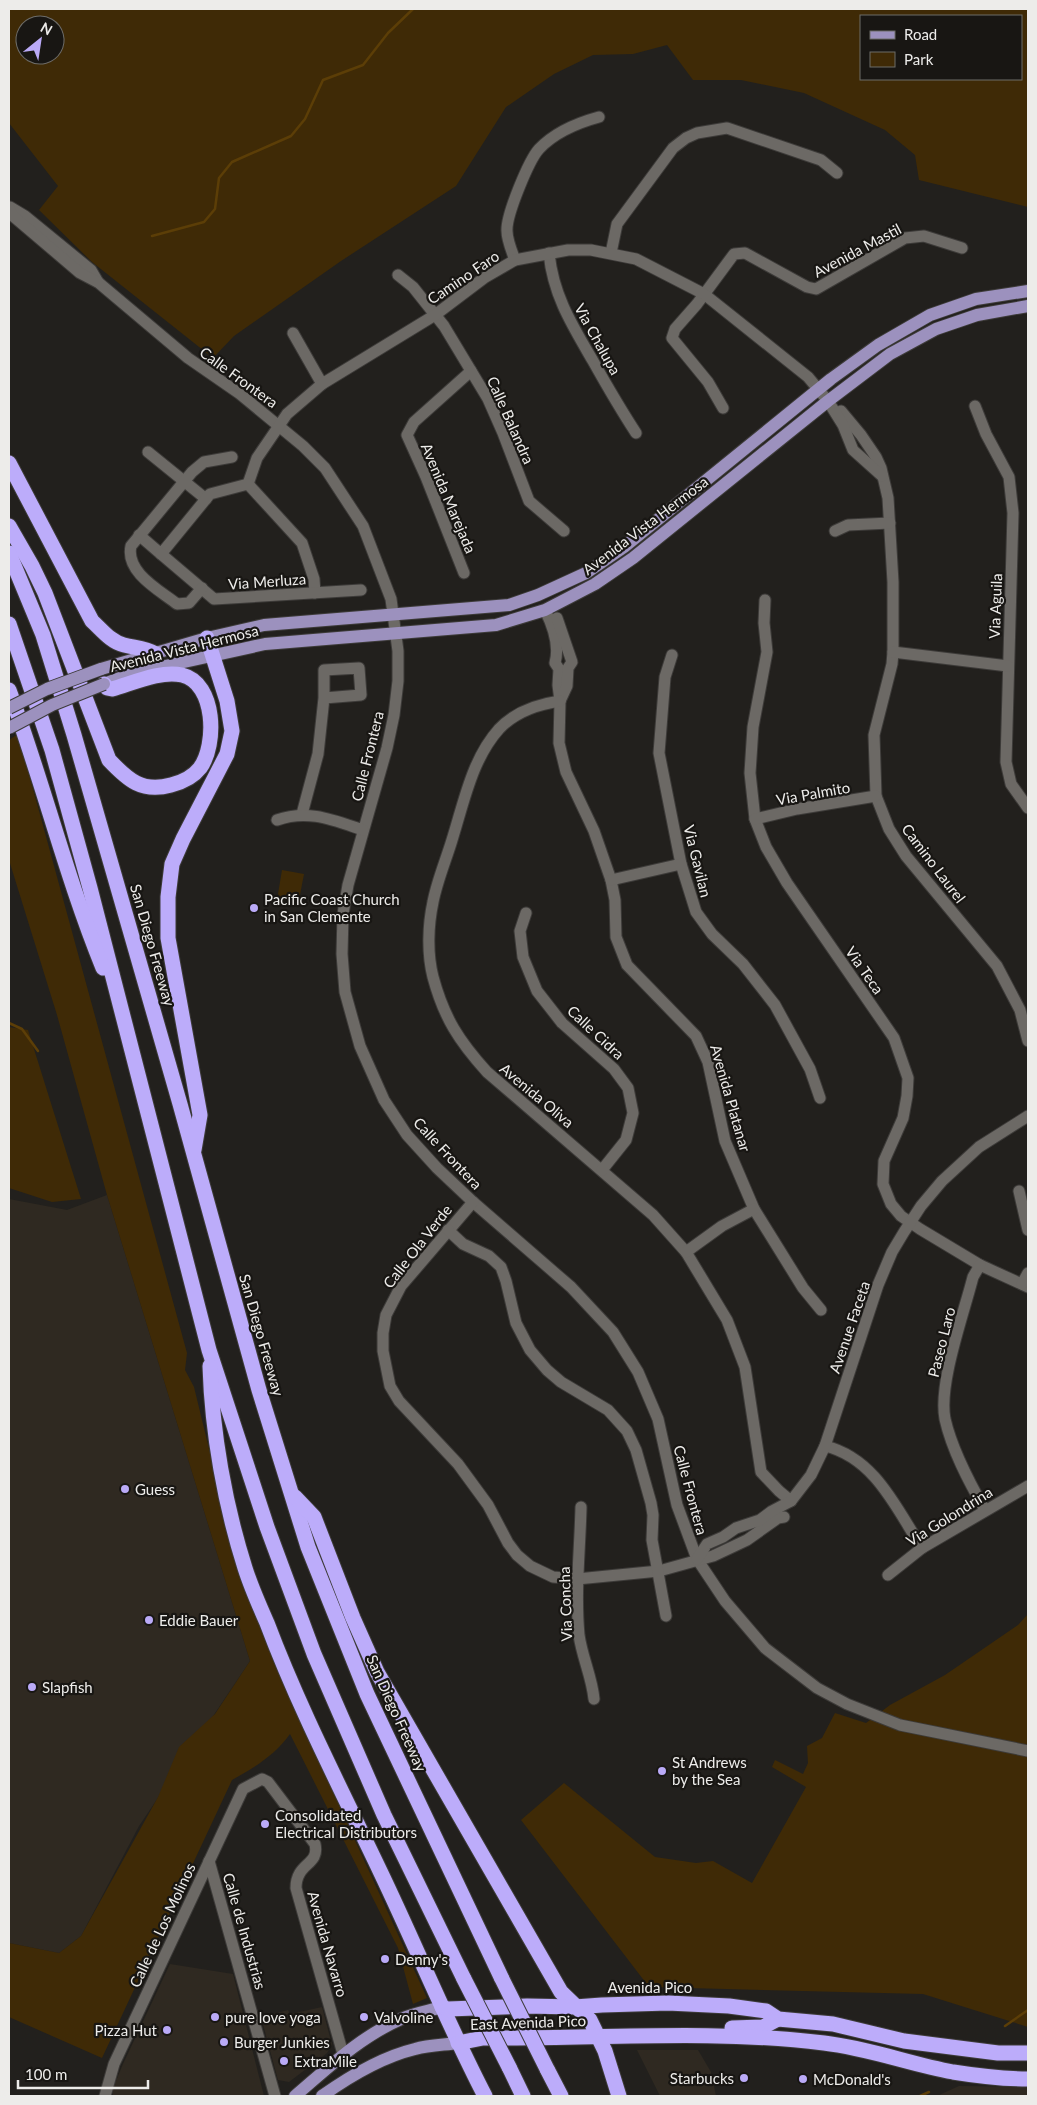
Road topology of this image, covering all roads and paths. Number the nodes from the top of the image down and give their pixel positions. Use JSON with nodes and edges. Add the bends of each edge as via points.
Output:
{"nodes":[{"id":1,"x":600,"y":117,"type":"dead end"},
{"id":2,"x":838,"y":173,"type":"dead end"},
{"id":3,"x":9,"y":208,"type":"edge"},
{"id":4,"x":962,"y":248,"type":"dead end"},
{"id":5,"x":549,"y":253,"type":"junction"},
{"id":6,"x":611,"y":253,"type":"junction"},
{"id":7,"x":515,"y":260,"type":"junction"},
{"id":8,"x":398,"y":275,"type":"dead end"},
{"id":9,"x":1028,"y":291,"type":"edge"},
{"id":10,"x":704,"y":294,"type":"junction"},
{"id":11,"x":1028,"y":306,"type":"edge"},
{"id":12,"x":435,"y":315,"type":"junction"},
{"id":13,"x":293,"y":333,"type":"dead end"},
{"id":14,"x":471,"y":371,"type":"junction"},
{"id":15,"x":322,"y":384,"type":"junction"},
{"id":16,"x":819,"y":390,"type":"junction"},
{"id":17,"x":828,"y":401,"type":"junction"},
{"id":18,"x":975,"y":406,"type":"dead end"},
{"id":19,"x":723,"y":408,"type":"dead end"},
{"id":20,"x":279,"y":425,"type":"junction"},
{"id":21,"x":636,"y":433,"type":"dead end"},
{"id":22,"x":861,"y":436,"type":"junction"},
{"id":23,"x":850,"y":442,"type":"junction"},
{"id":24,"x":870,"y":448,"type":"junction"},
{"id":25,"x":148,"y":452,"type":"dead end"},
{"id":26,"x":232,"y":457,"type":"dead end"},
{"id":27,"x":861,"y":457,"type":"junction"},
{"id":28,"x":9,"y":463,"type":"edge"},
{"id":29,"x":882,"y":476,"type":"junction"},
{"id":30,"x":184,"y":482,"type":"junction"},
{"id":31,"x":248,"y":484,"type":"junction"},
{"id":32,"x":206,"y":499,"type":"junction"},
{"id":33,"x":890,"y":523,"type":"junction"},
{"id":34,"x":9,"y":526,"type":"edge"},
{"id":35,"x":564,"y":531,"type":"dead end"},
{"id":36,"x":835,"y":531,"type":"dead end"},
{"id":37,"x":139,"y":535,"type":"junction"},
{"id":38,"x":9,"y":553,"type":"edge"},
{"id":39,"x":160,"y":554,"type":"junction"},
{"id":40,"x":464,"y":573,"type":"dead end"},
{"id":41,"x":202,"y":588,"type":"junction"},
{"id":42,"x":361,"y":590,"type":"dead end"},
{"id":43,"x":315,"y":593,"type":"junction"},
{"id":44,"x":765,"y":600,"type":"dead end"},
{"id":45,"x":548,"y":608,"type":"junction"},
{"id":46,"x":394,"y":614,"type":"junction"},
{"id":47,"x":9,"y":624,"type":"edge"},
{"id":48,"x":395,"y":634,"type":"junction"},
{"id":49,"x":207,"y":638,"type":"junction"},
{"id":50,"x":893,"y":652,"type":"junction"},
{"id":51,"x":156,"y":654,"type":"junction"},
{"id":52,"x":213,"y":655,"type":"junction"},
{"id":53,"x":672,"y":655,"type":"dead end"},
{"id":54,"x":1008,"y":666,"type":"junction"},
{"id":55,"x":104,"y":684,"type":"junction"},
{"id":56,"x":9,"y":690,"type":"edge"},
{"id":57,"x":324,"y":698,"type":"junction"},
{"id":58,"x":560,"y":701,"type":"junction"},
{"id":59,"x":9,"y":708,"type":"edge"},
{"id":60,"x":9,"y":728,"type":"edge"},
{"id":61,"x":876,"y":796,"type":"junction"},
{"id":62,"x":1028,"y":808,"type":"edge"},
{"id":63,"x":302,"y":814,"type":"junction"},
{"id":64,"x":755,"y":819,"type":"junction"},
{"id":65,"x":277,"y":820,"type":"dead end"},
{"id":66,"x":363,"y":830,"type":"junction"},
{"id":67,"x":681,"y":864,"type":"junction"},
{"id":68,"x":611,"y":880,"type":"junction"},
{"id":69,"x":526,"y":913,"type":"dead end"},
{"id":70,"x":126,"y":1028,"type":"junction"},
{"id":71,"x":1028,"y":1041,"type":"edge"},
{"id":72,"x":820,"y":1098,"type":"dead end"},
{"id":73,"x":1028,"y":1116,"type":"edge"},
{"id":74,"x":193,"y":1154,"type":"junction"},
{"id":75,"x":602,"y":1170,"type":"junction"},
{"id":76,"x":1019,"y":1191,"type":"dead end"},
{"id":77,"x":472,"y":1202,"type":"junction"},
{"id":78,"x":754,"y":1209,"type":"junction"},
{"id":79,"x":911,"y":1222,"type":"junction"},
{"id":80,"x":448,"y":1230,"type":"junction"},
{"id":81,"x":1028,"y":1230,"type":"edge"},
{"id":82,"x":686,"y":1252,"type":"junction"},
{"id":83,"x":980,"y":1265,"type":"junction"},
{"id":84,"x":1028,"y":1273,"type":"edge"},
{"id":85,"x":1025,"y":1285,"type":"edge"},
{"id":86,"x":821,"y":1310,"type":"dead end"},
{"id":87,"x":209,"y":1350,"type":"junction"},
{"id":88,"x":825,"y":1446,"type":"junction"},
{"id":89,"x":1028,"y":1486,"type":"edge"},
{"id":90,"x":293,"y":1495,"type":"junction"},
{"id":91,"x":791,"y":1501,"type":"junction"},
{"id":92,"x":581,"y":1507,"type":"dead end"},
{"id":93,"x":985,"y":1510,"type":"junction"},
{"id":94,"x":753,"y":1532,"type":"junction"},
{"id":95,"x":728,"y":1533,"type":"junction"},
{"id":96,"x":731,"y":1547,"type":"junction"},
{"id":97,"x":922,"y":1548,"type":"junction"},
{"id":98,"x":697,"y":1559,"type":"junction"},
{"id":99,"x":659,"y":1571,"type":"junction"},
{"id":100,"x":888,"y":1575,"type":"dead end"},
{"id":101,"x":577,"y":1579,"type":"junction"},
{"id":102,"x":666,"y":1616,"type":"dead end"},
{"id":103,"x":594,"y":1699,"type":"dead end"},
{"id":104,"x":1028,"y":1751,"type":"edge"},
{"id":105,"x":262,"y":1779,"type":"joint"},
{"id":106,"x":209,"y":1861,"type":"junction"},
{"id":107,"x":442,"y":2007,"type":"junction"},
{"id":108,"x":575,"y":2007,"type":"junction"},
{"id":109,"x":778,"y":2019,"type":"junction"},
{"id":110,"x":833,"y":2024,"type":"junction"},
{"id":111,"x":598,"y":2036,"type":"junction"},
{"id":112,"x":721,"y":2037,"type":"junction"},
{"id":113,"x":784,"y":2039,"type":"junction"},
{"id":114,"x":458,"y":2043,"type":"junction"},
{"id":115,"x":343,"y":2054,"type":"junction"},
{"id":116,"x":1028,"y":2054,"type":"edge"},
{"id":117,"x":1028,"y":2079,"type":"edge"},
{"id":118,"x":105,"y":2096,"type":"edge"},
{"id":119,"x":275,"y":2096,"type":"edge"},
{"id":120,"x":295,"y":2096,"type":"edge"},
{"id":121,"x":322,"y":2096,"type":"edge"},
{"id":122,"x":486,"y":2096,"type":"edge"},
{"id":123,"x":523,"y":2096,"type":"edge"},
{"id":124,"x":560,"y":2096,"type":"edge"},
{"id":125,"x":619,"y":2096,"type":"edge"}],
"edges":[{"from":1,"to":7,"type":"street","via":[[578,122],[538,150],[515,196],[509,216],[507,231]]},
{"from":2,"to":6,"type":"street","via":[[821,160],[727,128],[697,133],[673,148],[617,224]]},
{"from":3,"to":20,"type":"street","name":"Calle Frontera","via":[[13,216],[80,273],[99,283],[188,358]]},
{"from":4,"to":10,"type":"street","name":"Avenida Mastil","via":[[924,236],[905,238],[816,289],[739,252]]},
{"from":5,"to":6,"type":"street","name":"Camino Faro","via":[[568,250]]},
{"from":5,"to":7,"type":"street","name":"Camino Faro"},
{"from":5,"to":21,"type":"street","name":"Via Chalupa","via":[[555,288],[563,308]]},
{"from":6,"to":10,"type":"street","name":"Camino Faro","via":[[636,259]]},
{"from":7,"to":12,"type":"street","name":"Camino Faro","via":[[484,278]]},
{"from":8,"to":12,"type":"street","name":"Calle Balandra","via":[[414,287]]},
{"from":9,"to":16,"type":"main road","name":"Avenida Vista Hermosa","via":[[976,299],[930,315],[878,345]]},
{"from":10,"to":16,"type":"street","name":"Camino Faro","via":[[808,377]]},
{"from":10,"to":19,"type":"street","via":[[675,328],[672,338],[708,382]]},
{"from":11,"to":17,"type":"main road","name":"Avenida Vista Hermosa","via":[[977,315],[936,330],[890,354]]},
{"from":12,"to":14,"type":"street","name":"Calle Balandra"},
{"from":12,"to":15,"type":"street","name":"Camino Faro"},
{"from":13,"to":15,"type":"street"},
{"from":14,"to":35,"type":"street","name":"Calle Balandra","via":[[496,416],[529,501]]},
{"from":14,"to":40,"type":"street","name":"Avenida Marejada","via":[[414,422],[407,435]]},
{"from":15,"to":20,"type":"street","name":"Camino Faro","via":[[293,408]]},
{"from":16,"to":17,"type":"street","name":"Camino Faro"},
{"from":16,"to":46,"type":"main road","name":"Avenida Vista Hermosa","via":[[651,526],[586,573],[509,605]]},
{"from":17,"to":22,"type":"street","name":"Camino Laurel","via":[[842,412]]},
{"from":17,"to":23,"type":"street"},
{"from":17,"to":45,"type":"main road","name":"Avenida Vista Hermosa","via":[[633,558],[595,584]]},
{"from":18,"to":54,"type":"street","name":"Via Aguila","via":[[1009,477],[1013,513]]},
{"from":20,"to":31,"type":"street","name":"Camino Faro","via":[[257,458]]},
{"from":20,"to":46,"type":"street","name":"Calle Frontera","via":[[326,468],[346,498],[363,526]]},
{"from":22,"to":23,"type":"street"},
{"from":22,"to":24,"type":"street","name":"Camino Laurel"},
{"from":23,"to":27,"type":"street"},
{"from":24,"to":27,"type":"street"},
{"from":24,"to":29,"type":"street","name":"Camino Laurel"},
{"from":25,"to":30,"type":"street"},
{"from":26,"to":30,"type":"street","via":[[204,462]]},
{"from":27,"to":29,"type":"street"},
{"from":28,"to":51,"type":"highway","via":[[92,621],[111,640],[142,647]]},
{"from":29,"to":33,"type":"street","name":"Camino Laurel"},
{"from":30,"to":32,"type":"street"},
{"from":30,"to":37,"type":"street"},
{"from":31,"to":32,"type":"street","via":[[210,494]]},
{"from":31,"to":43,"type":"street","via":[[302,543],[314,579]]},
{"from":32,"to":39,"type":"street"},
{"from":33,"to":36,"type":"street","via":[[848,525]]},
{"from":33,"to":50,"type":"street","name":"Camino Laurel"},
{"from":34,"to":55,"type":"highway","via":[[45,593],[109,760],[125,777],[150,788],[180,783],[200,768],[211,742],[210,721],[205,696],[192,679],[170,674],[112,688]]},
{"from":37,"to":39,"type":"street","name":"Via Merluza"},
{"from":37,"to":41,"type":"street","via":[[129,556],[136,571],[177,604],[190,603]]},
{"from":38,"to":74,"type":"highway","name":"San Diego Freeway","via":[[43,635],[72,726]]},
{"from":39,"to":41,"type":"street","name":"Via Merluza"},
{"from":41,"to":43,"type":"street","name":"Via Merluza","via":[[214,599]]},
{"from":42,"to":43,"type":"street","name":"Via Merluza"},
{"from":44,"to":64,"type":"street","name":"Via Teca","via":[[767,652],[753,727],[750,773]]},
{"from":45,"to":48,"type":"main road","name":"Avenida Vista Hermosa","via":[[496,625]]},
{"from":45,"to":58,"type":"street","name":"Avenida Platanar","via":[[563,655],[555,663],[564,668],[567,686]]},
{"from":46,"to":48,"type":"street","name":"Calle Frontera"},
{"from":46,"to":49,"type":"main road","name":"Avenida Vista Hermosa","via":[[264,625]]},
{"from":47,"to":70,"type":"highway","via":[[52,750]]},
{"from":48,"to":52,"type":"main road","name":"Avenida Vista Hermosa","via":[[265,644]]},
{"from":48,"to":66,"type":"street","name":"Calle Frontera","via":[[398,681],[394,715]]},
{"from":49,"to":51,"type":"main road","name":"Avenida Vista Hermosa"},
{"from":49,"to":52,"type":"highway"},
{"from":50,"to":54,"type":"street"},
{"from":50,"to":61,"type":"street","name":"Camino Laurel","via":[[874,736]]},
{"from":51,"to":59,"type":"main road","name":"Avenida Vista Hermosa","bridge":true,"via":[[101,669],[47,689]]},
{"from":52,"to":55,"type":"main road","name":"Avenida Vista Hermosa"},
{"from":52,"to":74,"type":"highway","via":[[227,701],[232,732],[227,754],[172,864],[168,897],[168,938],[200,1115]]},
{"from":53,"to":67,"type":"street","name":"Via Gavilan","via":[[665,676],[659,752]]},
{"from":54,"to":62,"type":"street","name":"Via Aguila","via":[[1006,762],[1011,784]]},
{"from":55,"to":60,"type":"main road","name":"Avenida Vista Hermosa","bridge":true,"via":[[52,705]]},
{"from":56,"to":70,"type":"highway","via":[[89,935]]},
{"from":57,"to":57,"type":"street","via":[[324,670],[359,668],[361,695]]},
{"from":57,"to":63,"type":"street","via":[[318,754]]},
{"from":58,"to":68,"type":"street","name":"Avenida Platanar","via":[[559,743],[566,772],[594,831]]},
{"from":58,"to":75,"type":"street","name":"Avenida Oliva","via":[[517,715],[500,729],[481,756],[433,902],[429,937],[433,976],[447,1018],[463,1046],[487,1072]]},
{"from":61,"to":64,"type":"street","name":"Via Palmito"},
{"from":61,"to":71,"type":"street","name":"Camino Laurel","via":[[889,829],[906,856],[998,966],[1020,1010]]},
{"from":63,"to":65,"type":"street"},
{"from":63,"to":66,"type":"street"},
{"from":64,"to":79,"type":"street","name":"Via Teca","via":[[766,847],[787,882],[894,1038],[908,1087],[903,1118],[884,1161],[883,1184],[891,1204]]},
{"from":66,"to":77,"type":"street","name":"Calle Frontera","via":[[343,914],[342,954],[345,992],[360,1046],[384,1100],[407,1135]]},
{"from":67,"to":68,"type":"street"},
{"from":67,"to":72,"type":"street","name":"Via Gavilan","via":[[696,912],[712,934],[744,964],[775,1005],[810,1070]]},
{"from":68,"to":78,"type":"street","name":"Avenida Platanar","via":[[616,900],[616,937],[627,965],[696,1036],[708,1062],[725,1141]]},
{"from":69,"to":75,"type":"street","name":"Calle Cidra","via":[[520,931],[523,957],[537,991],[562,1023],[614,1069],[628,1088],[633,1113],[626,1140]]},
{"from":70,"to":87,"type":"highway"},
{"from":73,"to":79,"type":"street","name":"Avenue Faceta","via":[[979,1147],[942,1181]]},
{"from":74,"to":90,"type":"highway","name":"San Diego Freeway","via":[[259,1390]]},
{"from":75,"to":82,"type":"street","name":"Avenida Oliva","via":[[653,1215]]},
{"from":76,"to":81,"type":"street"},
{"from":77,"to":80,"type":"street","name":"Calle Ola Verde"},
{"from":77,"to":98,"type":"street","name":"Calle Frontera","via":[[571,1287],[613,1332],[638,1372],[658,1419],[677,1505]]},
{"from":78,"to":82,"type":"street","via":[[722,1226]]},
{"from":78,"to":86,"type":"street","name":"Avenida Platanar","via":[[803,1288]]},
{"from":79,"to":83,"type":"street","name":"Via Teca"},
{"from":79,"to":88,"type":"street","name":"Avenue Faceta","via":[[892,1252],[878,1285]]},
{"from":80,"to":99,"type":"street","via":[[463,1244],[489,1256],[501,1267],[516,1323],[530,1350],[547,1370],[608,1410],[627,1431],[638,1456],[651,1503],[652,1540]]},
{"from":80,"to":101,"type":"street","name":"Calle Ola Verde","via":[[404,1282],[386,1315],[383,1351],[390,1386],[458,1464],[488,1505],[517,1555],[530,1566],[553,1576]]},
{"from":82,"to":91,"type":"street","name":"Avenida Oliva","via":[[726,1320],[745,1367],[761,1472],[778,1492]]},
{"from":83,"to":85,"type":"street","name":"Via Teca"},
{"from":83,"to":93,"type":"street","name":"Paseo Laro","via":[[945,1381],[944,1418],[955,1450]]},
{"from":84,"to":85,"type":"street"},
{"from":87,"to":107,"type":"highway","via":[[211,1409],[229,1506],[245,1568],[282,1663]]},
{"from":87,"to":123,"type":"highway","bridge":true,"via":[[267,1527],[314,1654],[384,1816]]},
{"from":88,"to":91,"type":"street","name":"Avenue Faceta"},
{"from":88,"to":97,"type":"street","via":[[835,1448],[868,1468]]},
{"from":89,"to":93,"type":"street","name":"Via Golondrina"},
{"from":90,"to":108,"type":"highway","via":[[314,1517],[352,1618],[377,1672],[561,1992]]},
{"from":90,"to":124,"type":"highway","name":"San Diego Freeway","bridge":true,"via":[[308,1547],[367,1694]]},
{"from":91,"to":94,"type":"street","via":[[760,1520]]},
{"from":91,"to":94,"type":"street","via":[[784,1517]]},
{"from":92,"to":101,"type":"street","name":"Via Concha"},
{"from":93,"to":97,"type":"street","name":"Via Golondrina"},
{"from":94,"to":95,"type":"street"},
{"from":94,"to":96,"type":"street","name":"Calle Ola Verde","via":[[747,1540]]},
{"from":95,"to":96,"type":"street"},
{"from":95,"to":98,"type":"street","via":[[707,1544]]},
{"from":96,"to":98,"type":"street","name":"Calle Ola Verde"},
{"from":97,"to":100,"type":"street","name":"Via Golondrina"},
{"from":98,"to":99,"type":"street","name":"Calle Ola Verde"},
{"from":98,"to":104,"type":"street","name":"Calle Frontera","via":[[765,1648],[817,1688],[900,1726]]},
{"from":99,"to":101,"type":"street","name":"Calle Ola Verde"},
{"from":99,"to":102,"type":"street"},
{"from":101,"to":103,"type":"street","name":"Via Concha","via":[[580,1637],[593,1683]]},
{"from":105,"to":106,"type":"street","name":"Calle de Los Molinos","via":[[243,1789]]},
{"from":105,"to":115,"type":"street","name":"Avenida Navarro","via":[[268,1782],[315,1844],[314,1859],[301,1868],[296,1877],[296,1888]]},
{"from":106,"to":118,"type":"street","name":"Calle de Los Molinos","via":[[114,2064]]},
{"from":106,"to":119,"type":"street","name":"Calle de Industrias"},
{"from":107,"to":108,"type":"highway","name":"Avenida Pico"},
{"from":107,"to":114,"type":"highway"},
{"from":107,"to":115,"type":"main road","name":"Avenida Pico","via":[[403,2018]]},
{"from":108,"to":109,"type":"highway","name":"Avenida Pico","via":[[668,2003],[730,2006],[766,2011]]},
{"from":108,"to":111,"type":"highway","via":[[590,2020]]},
{"from":109,"to":110,"type":"highway","name":"Avenida Pico"},
{"from":109,"to":112,"type":"highway","via":[[763,2028],[731,2028]]},
{"from":110,"to":113,"type":"highway","via":[[828,2030],[816,2033],[791,2031]]},
{"from":110,"to":116,"type":"highway","name":"Avenida Pico","via":[[904,2041]]},
{"from":111,"to":112,"type":"highway"},
{"from":111,"to":114,"type":"highway","name":"East Avenida Pico","via":[[483,2038]]},
{"from":111,"to":125,"type":"highway"},
{"from":112,"to":113,"type":"highway"},
{"from":113,"to":117,"type":"highway","via":[[852,2048],[952,2072],[998,2079]]},
{"from":114,"to":121,"type":"main road","name":"East Avenida Pico","via":[[417,2048],[393,2055]]},
{"from":114,"to":122,"type":"highway"},
{"from":115,"to":120,"type":"main road","name":"Avenida Pico"}]}
